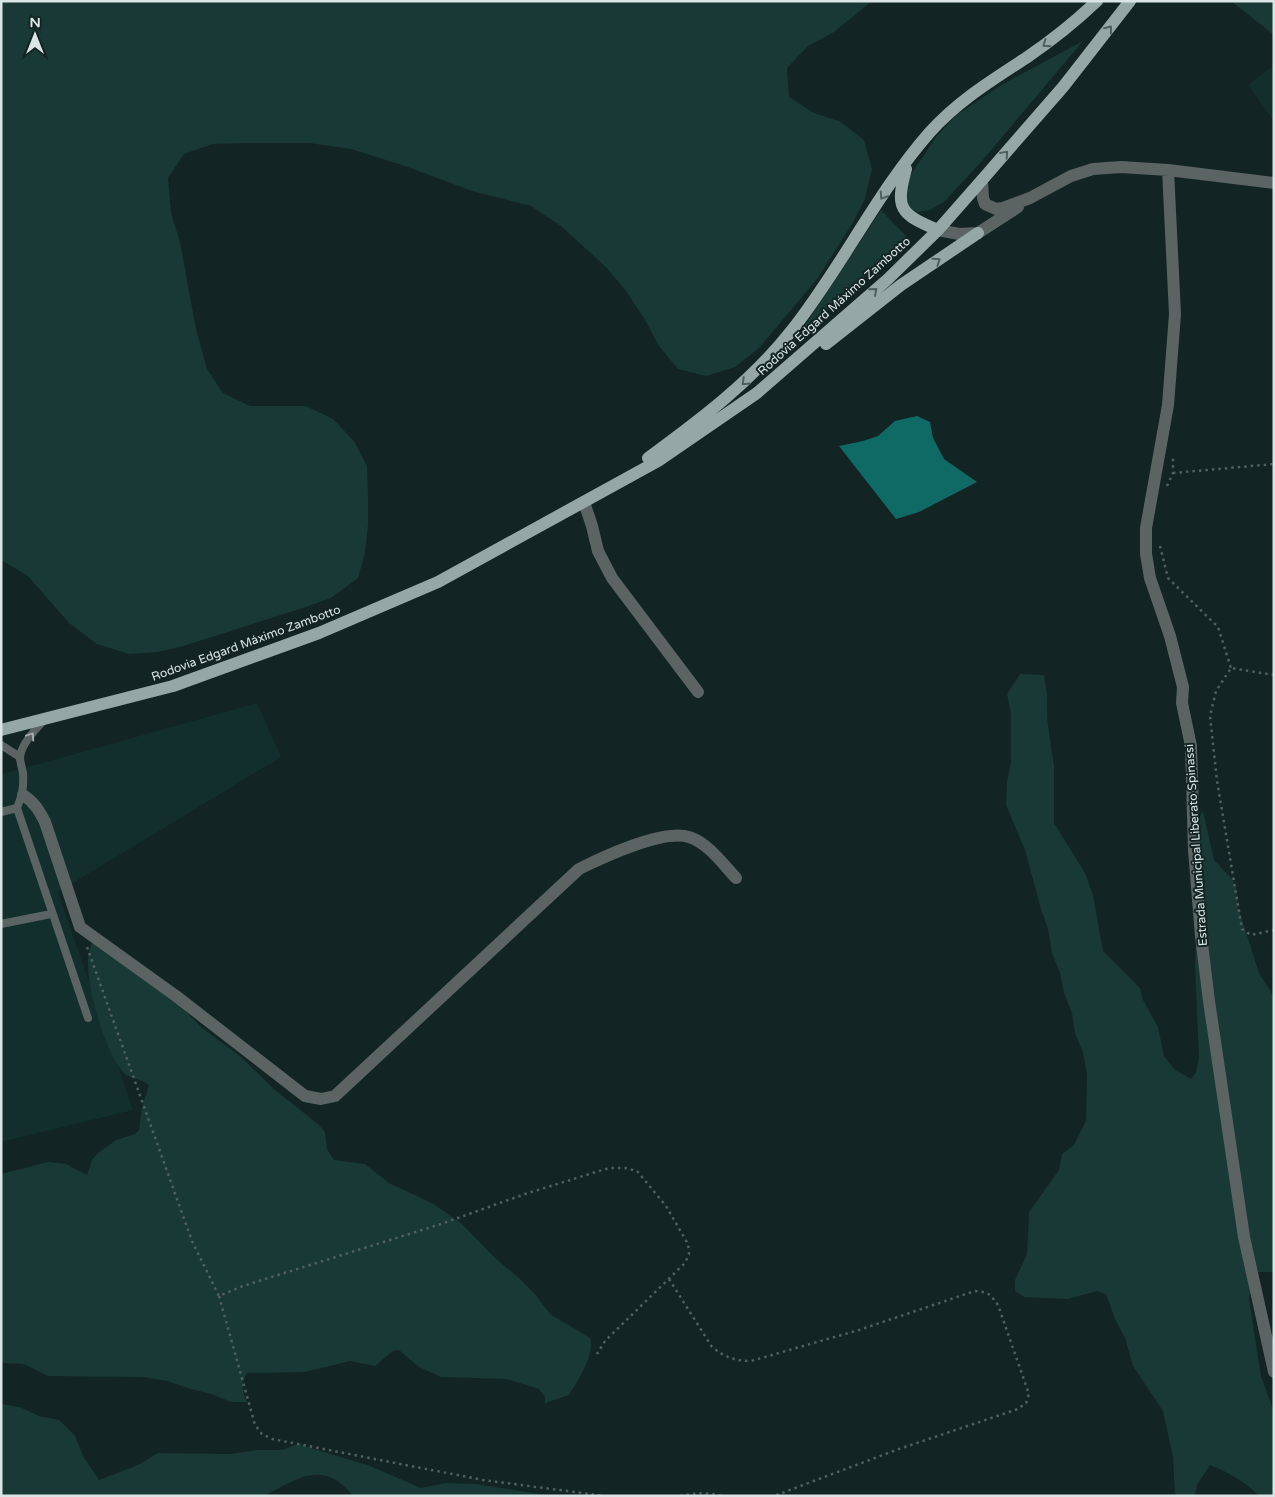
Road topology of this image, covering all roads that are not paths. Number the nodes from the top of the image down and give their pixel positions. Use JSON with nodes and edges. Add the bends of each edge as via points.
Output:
{"nodes":[{"id":1,"x":1097,"y":1,"type":"edge"},
{"id":2,"x":1130,"y":1,"type":"edge"},
{"id":3,"x":910,"y":156,"type":"junction"},
{"id":4,"x":1168,"y":170,"type":"junction"},
{"id":5,"x":982,"y":180,"type":"junction"},
{"id":6,"x":1274,"y":183,"type":"edge"},
{"id":7,"x":1030,"y":198,"type":"junction"},
{"id":8,"x":938,"y":230,"type":"junction"},
{"id":9,"x":978,"y":233,"type":"junction"},
{"id":10,"x":756,"y":393,"type":"junction"},
{"id":11,"x":590,"y":499,"type":"junction"},
{"id":12,"x":698,"y":692,"type":"dead end"},
{"id":13,"x":46,"y":719,"type":"junction"},
{"id":14,"x":1,"y":730,"type":"edge"},
{"id":15,"x":1,"y":745,"type":"edge"},
{"id":16,"x":20,"y":757,"type":"junction"},
{"id":17,"x":22,"y":795,"type":"junction"},
{"id":18,"x":17,"y":808,"type":"junction"},
{"id":19,"x":1,"y":812,"type":"edge"},
{"id":20,"x":736,"y":878,"type":"dead end"},
{"id":21,"x":51,"y":914,"type":"junction"},
{"id":22,"x":1,"y":924,"type":"edge"},
{"id":23,"x":88,"y":1018,"type":"dead end"},
{"id":24,"x":1274,"y":1372,"type":"edge"}],
"edges":[{"from":1,"to":3,"type":"main road","name":"Rodovia Edgard Máximo Zambotto","one_way":true,"via":[[1053,39],[958,105]]},
{"from":5,"to":2,"type":"main road","name":"Rodovia Edgard Máximo Zambotto","one_way":true,"via":[[1064,87]]},
{"from":3,"to":8,"type":"main road","via":[[900,202],[910,216]]},
{"from":3,"to":11,"type":"main road","name":"Rodovia Edgard Máximo Zambotto","one_way":true,"via":[[792,331],[760,368],[731,395]]},
{"from":4,"to":6,"type":"street"},
{"from":4,"to":7,"type":"street","via":[[1093,169],[1071,176]]},
{"from":4,"to":24,"type":"street","name":"Estrada Municipal Liberato Spinassi","via":[[1175,314],[1168,405],[1146,528],[1146,554],[1150,578],[1183,687],[1182,703],[1191,746],[1194,850],[1209,1002],[1244,1237]]},
{"from":5,"to":7,"type":"street","via":[[983,198],[990,208],[1003,208]]},
{"from":5,"to":8,"type":"main road","name":"Rodovia Edgard Máximo Zambotto"},
{"from":7,"to":9,"type":"street"},
{"from":8,"to":9,"type":"street"},
{"from":10,"to":8,"type":"main road","name":"Rodovia Edgard Máximo Zambotto","one_way":true,"via":[[888,279]]},
{"from":10,"to":9,"type":"main road","one_way":true,"via":[[786,376],[902,285]]},
{"from":10,"to":11,"type":"main road","name":"Rodovia Edgard Máximo Zambotto","via":[[658,461]]},
{"from":11,"to":12,"type":"street","via":[[598,551],[612,578]]},
{"from":11,"to":13,"type":"main road","name":"Rodovia Edgard Máximo Zambotto","via":[[438,582],[319,634],[173,686]]},
{"from":13,"to":14,"type":"main road","name":"Rodovia Edgard Máximo Zambotto"},
{"from":16,"to":13,"type":"lane","one_way":true,"via":[[32,732]]},
{"from":15,"to":16,"type":"lane"},
{"from":16,"to":17,"type":"lane","via":[[24,784]]},
{"from":17,"to":18,"type":"lane"},
{"from":17,"to":20,"type":"street","via":[[39,809],[45,822],[80,927],[305,1096],[321,1099],[335,1096],[579,869],[613,852],[676,835],[691,837],[711,851]]},
{"from":18,"to":19,"type":"lane"},
{"from":18,"to":21,"type":"lane"},
{"from":21,"to":22,"type":"lane"},
{"from":21,"to":23,"type":"lane"}]}
